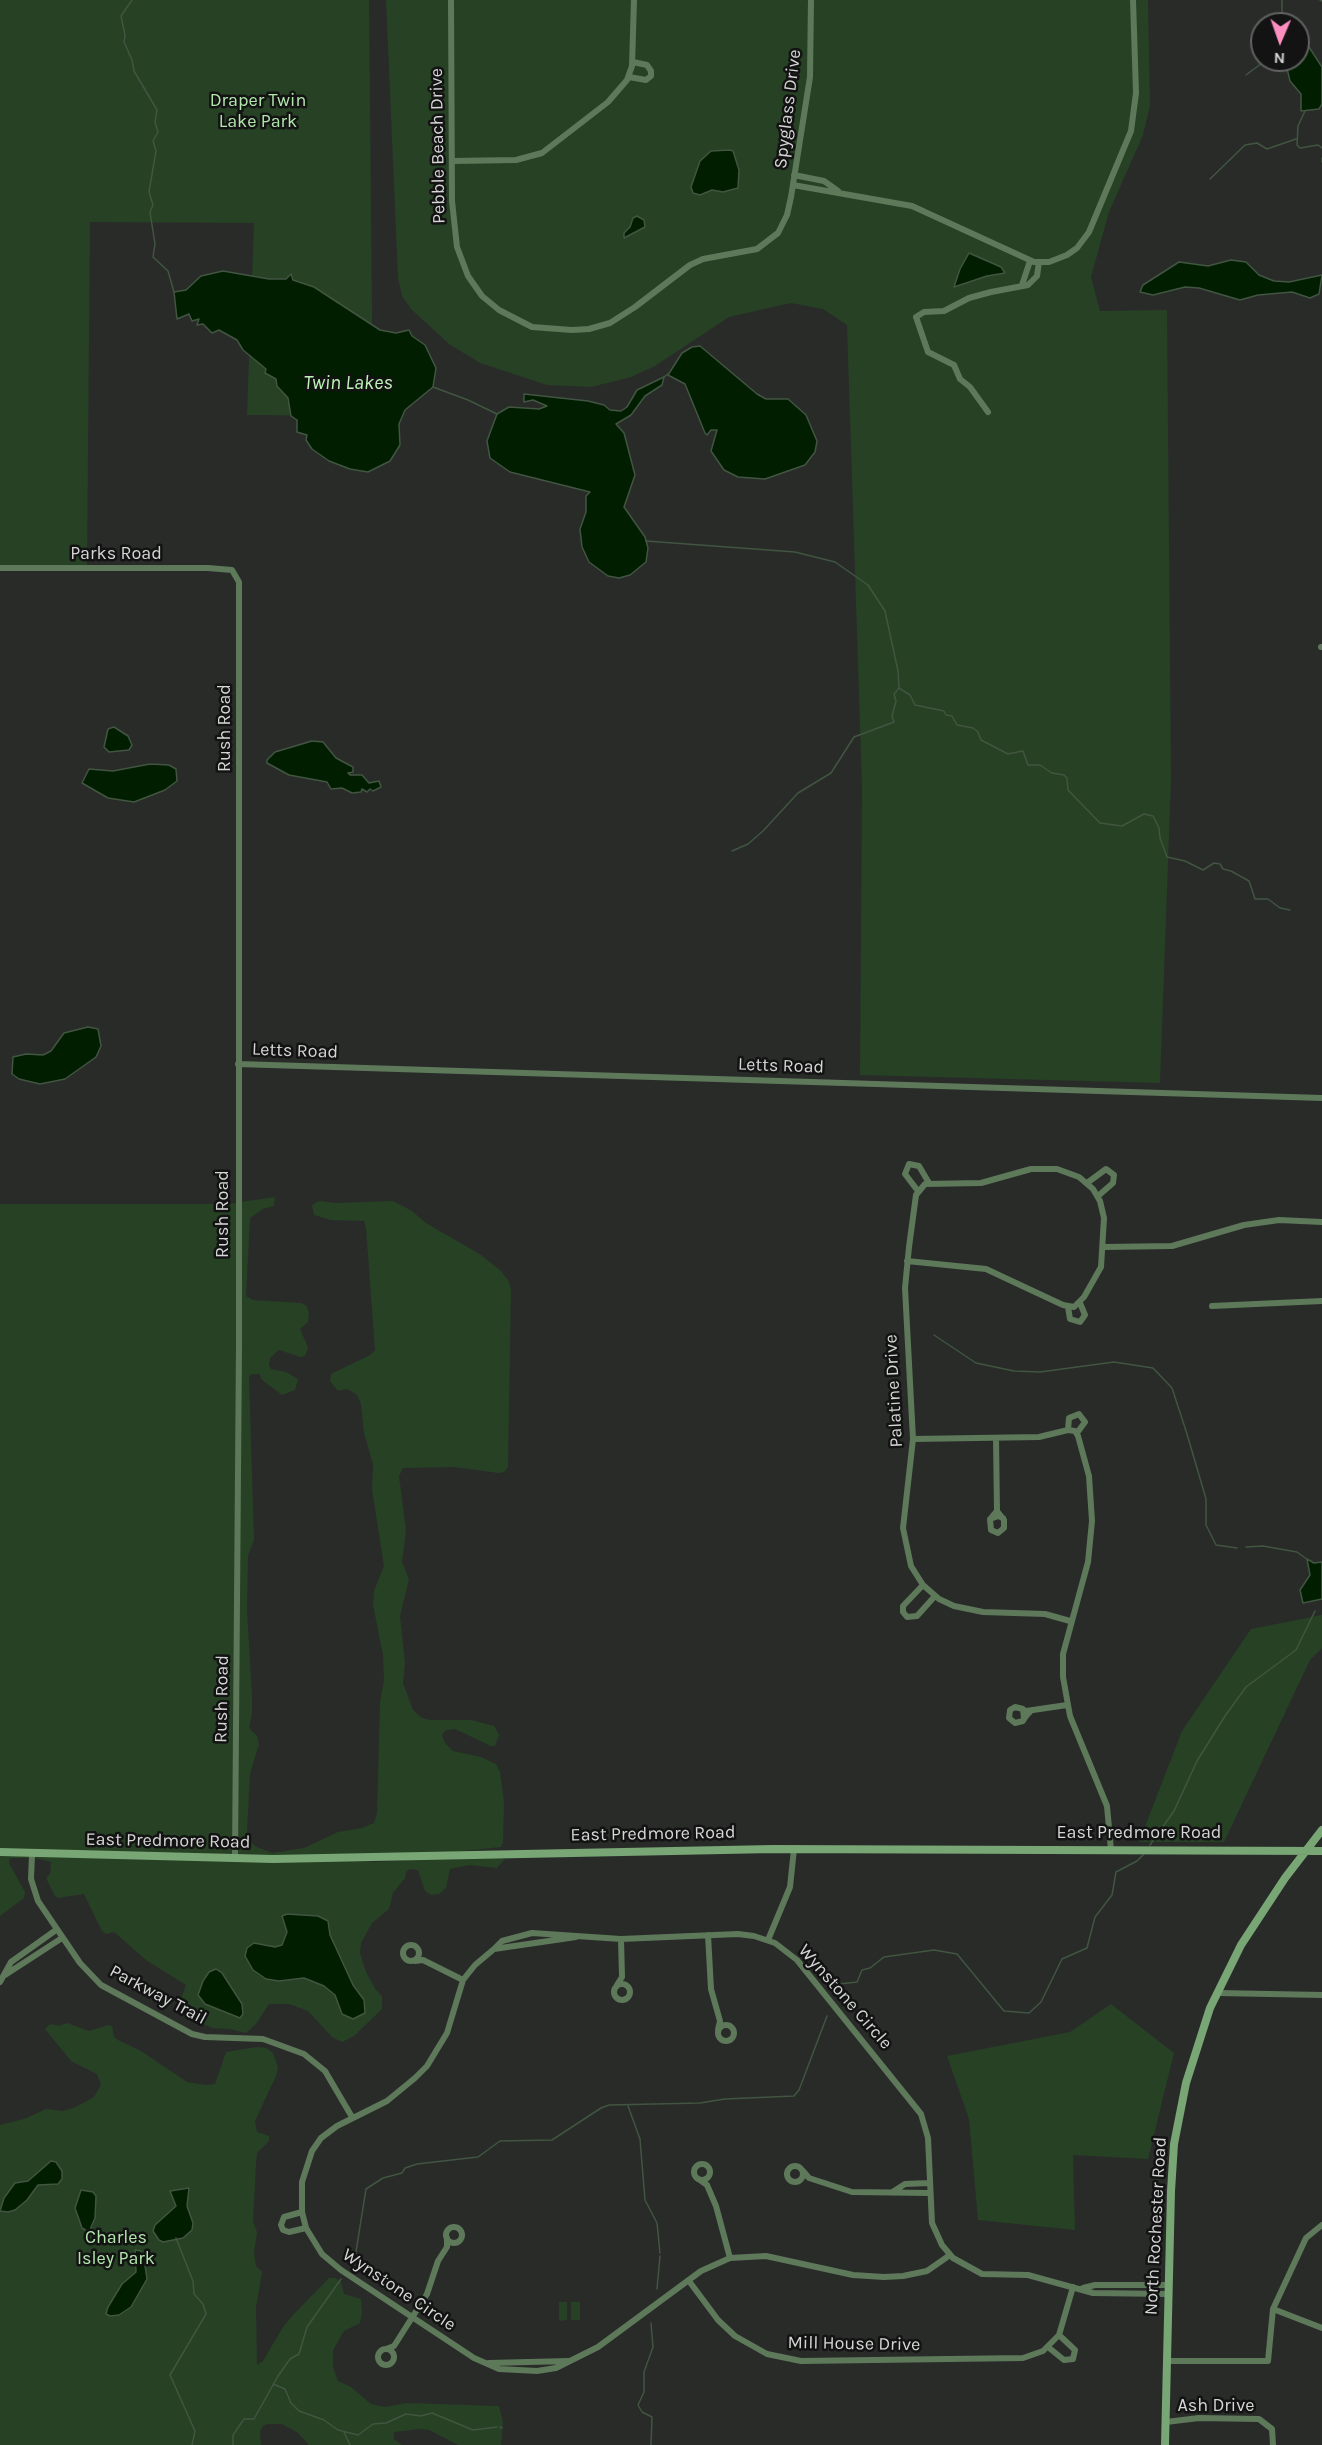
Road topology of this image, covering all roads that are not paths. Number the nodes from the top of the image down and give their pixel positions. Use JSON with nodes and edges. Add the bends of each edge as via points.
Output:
{"nodes":[{"id":1,"x":451,"y":0,"type":"edge"},
{"id":2,"x":634,"y":0,"type":"edge"},
{"id":3,"x":810,"y":0,"type":"edge"},
{"id":4,"x":1133,"y":0,"type":"edge"},
{"id":5,"x":633,"y":62,"type":"junction"},
{"id":6,"x":629,"y":77,"type":"junction"},
{"id":7,"x":453,"y":161,"type":"junction"},
{"id":8,"x":795,"y":175,"type":"junction"},
{"id":9,"x":793,"y":185,"type":"junction"},
{"id":10,"x":840,"y":193,"type":"junction"},
{"id":11,"x":1030,"y":261,"type":"junction"},
{"id":12,"x":1039,"y":262,"type":"junction"},
{"id":13,"x":1022,"y":285,"type":"junction"},
{"id":14,"x":988,"y":412,"type":"dead end"},
{"id":15,"x":0,"y":568,"type":"edge"},
{"id":16,"x":232,"y":570,"type":"joint"},
{"id":17,"x":238,"y":1064,"type":"junction"},
{"id":18,"x":1322,"y":1098,"type":"edge"},
{"id":19,"x":929,"y":1183,"type":"junction"},
{"id":20,"x":1087,"y":1183,"type":"junction"},
{"id":21,"x":918,"y":1191,"type":"junction"},
{"id":22,"x":1098,"y":1196,"type":"junction"},
{"id":23,"x":1322,"y":1222,"type":"edge"},
{"id":24,"x":1104,"y":1247,"type":"junction"},
{"id":25,"x":907,"y":1261,"type":"junction"},
{"id":26,"x":1322,"y":1301,"type":"edge"},
{"id":27,"x":1080,"y":1303,"type":"junction"},
{"id":28,"x":1212,"y":1306,"type":"dead end"},
{"id":29,"x":1068,"y":1307,"type":"junction"},
{"id":30,"x":1068,"y":1430,"type":"junction"},
{"id":31,"x":1077,"y":1433,"type":"junction"},
{"id":32,"x":996,"y":1438,"type":"junction"},
{"id":33,"x":913,"y":1439,"type":"junction"},
{"id":34,"x":997,"y":1511,"type":"junction"},
{"id":35,"x":992,"y":1518,"type":"junction"},
{"id":36,"x":1003,"y":1518,"type":"junction"},
{"id":37,"x":923,"y":1585,"type":"junction"},
{"id":38,"x":935,"y":1596,"type":"junction"},
{"id":39,"x":1070,"y":1621,"type":"junction"},
{"id":40,"x":1067,"y":1705,"type":"junction"},
{"id":41,"x":1023,"y":1709,"type":"junction"},
{"id":42,"x":1030,"y":1712,"type":"junction"},
{"id":43,"x":1024,"y":1719,"type":"junction"},
{"id":44,"x":1322,"y":1830,"type":"edge"},
{"id":45,"x":794,"y":1849,"type":"junction"},
{"id":46,"x":1111,"y":1850,"type":"junction"},
{"id":47,"x":1306,"y":1850,"type":"junction"},
{"id":48,"x":1322,"y":1851,"type":"edge"},
{"id":49,"x":0,"y":1852,"type":"edge"},
{"id":50,"x":32,"y":1854,"type":"junction"},
{"id":51,"x":235,"y":1859,"type":"junction"},
{"id":52,"x":56,"y":1929,"type":"junction"},
{"id":53,"x":708,"y":1935,"type":"junction"},
{"id":54,"x":62,"y":1938,"type":"junction"},
{"id":55,"x":621,"y":1939,"type":"junction"},
{"id":56,"x":768,"y":1940,"type":"junction"},
{"id":57,"x":29,"y":1948,"type":"junction"},
{"id":58,"x":419,"y":1952,"type":"junction"},
{"id":59,"x":35,"y":1956,"type":"junction"},
{"id":60,"x":423,"y":1960,"type":"junction"},
{"id":61,"x":415,"y":1961,"type":"junction"},
{"id":62,"x":5,"y":1975,"type":"junction"},
{"id":63,"x":622,"y":1977,"type":"junction"},
{"id":64,"x":463,"y":1980,"type":"junction"},
{"id":65,"x":0,"y":1982,"type":"edge"},
{"id":66,"x":617,"y":1985,"type":"junction"},
{"id":67,"x":627,"y":1985,"type":"junction"},
{"id":68,"x":1217,"y":1993,"type":"junction"},
{"id":69,"x":1322,"y":1995,"type":"edge"},
{"id":70,"x":720,"y":2021,"type":"junction"},
{"id":71,"x":727,"y":2025,"type":"junction"},
{"id":72,"x":718,"y":2030,"type":"junction"},
{"id":73,"x":352,"y":2117,"type":"junction"},
{"id":74,"x":803,"y":2171,"type":"junction"},
{"id":75,"x":709,"y":2176,"type":"junction"},
{"id":76,"x":809,"y":2178,"type":"junction"},
{"id":77,"x":700,"y":2180,"type":"junction"},
{"id":78,"x":800,"y":2181,"type":"junction"},
{"id":79,"x":929,"y":2183,"type":"junction"},
{"id":80,"x":707,"y":2186,"type":"junction"},
{"id":81,"x":894,"y":2191,"type":"junction"},
{"id":82,"x":929,"y":2193,"type":"junction"},
{"id":83,"x":302,"y":2212,"type":"junction"},
{"id":84,"x":1322,"y":2225,"type":"edge"},
{"id":85,"x":306,"y":2228,"type":"junction"},
{"id":86,"x":447,"y":2238,"type":"junction"},
{"id":87,"x":455,"y":2243,"type":"junction"},
{"id":88,"x":447,"y":2247,"type":"junction"},
{"id":89,"x":950,"y":2255,"type":"junction"},
{"id":90,"x":730,"y":2258,"type":"junction"},
{"id":91,"x":688,"y":2281,"type":"junction"},
{"id":92,"x":1073,"y":2286,"type":"junction"},
{"id":93,"x":1168,"y":2289,"type":"junction"},
{"id":94,"x":1273,"y":2309,"type":"junction"},
{"id":95,"x":412,"y":2317,"type":"junction"},
{"id":96,"x":1322,"y":2328,"type":"edge"},
{"id":97,"x":1059,"y":2335,"type":"junction"},
{"id":98,"x":394,"y":2346,"type":"junction"},
{"id":99,"x":1048,"y":2347,"type":"junction"},
{"id":100,"x":386,"y":2349,"type":"junction"},
{"id":101,"x":394,"y":2355,"type":"junction"},
{"id":102,"x":1167,"y":2361,"type":"junction"},
{"id":103,"x":1166,"y":2422,"type":"junction"},
{"id":104,"x":1165,"y":2445,"type":"edge"},
{"id":105,"x":1273,"y":2445,"type":"edge"}],
"edges":[{"from":1,"to":7,"type":"street","name":"Pebble Beach Drive"},
{"from":2,"to":5,"type":"street"},
{"from":3,"to":8,"type":"street","name":"Spyglass Drive","via":[[810,77]]},
{"from":4,"to":12,"type":"street","via":[[1136,106],[1127,145],[1084,242],[1067,255]]},
{"from":5,"to":6,"type":"street"},
{"from":5,"to":6,"type":"street","via":[[646,65],[651,76],[646,80]]},
{"from":6,"to":7,"type":"street","via":[[608,102],[542,153],[516,160]]},
{"from":7,"to":9,"type":"street","name":"Pebble Beach Drive","via":[[454,229],[468,276],[482,296],[499,310],[544,329],[589,329],[610,323],[690,265],[757,249],[778,233],[787,215]]},
{"from":8,"to":9,"type":"street","name":"Spyglass Drive"},
{"from":8,"to":10,"type":"street","via":[[824,181]]},
{"from":9,"to":10,"type":"street"},
{"from":10,"to":11,"type":"street","via":[[926,211]]},
{"from":11,"to":12,"type":"street"},
{"from":11,"to":13,"type":"street"},
{"from":12,"to":13,"type":"street","via":[[1032,283]]},
{"from":13,"to":14,"type":"street","via":[[916,317],[928,352],[950,361]]},
{"from":15,"to":16,"type":"street","name":"Parks Road"},
{"from":16,"to":17,"type":"street","name":"Rush Road","via":[[237,575],[240,596]]},
{"from":17,"to":18,"type":"street","name":"Letts Road"},
{"from":17,"to":51,"type":"street","name":"Rush Road"},
{"from":19,"to":20,"type":"street","via":[[981,1183],[1043,1168],[1069,1172]]},
{"from":19,"to":21,"type":"street"},
{"from":19,"to":21,"type":"street","via":[[919,1166],[909,1164],[905,1174]]},
{"from":20,"to":22,"type":"street"},
{"from":20,"to":22,"type":"street","via":[[1106,1169],[1114,1175],[1113,1183]]},
{"from":21,"to":25,"type":"street","name":"Palatine Drive"},
{"from":22,"to":24,"type":"street","via":[[1104,1218]]},
{"from":23,"to":24,"type":"street","via":[[1279,1220],[1244,1225],[1172,1246]]},
{"from":24,"to":27,"type":"street","via":[[1098,1274]]},
{"from":25,"to":29,"type":"street","via":[[986,1269]]},
{"from":25,"to":33,"type":"street","name":"Palatine Drive","via":[[906,1322]]},
{"from":26,"to":28,"type":"street"},
{"from":27,"to":29,"type":"street"},
{"from":27,"to":29,"type":"street","via":[[1085,1316],[1080,1322],[1071,1321]]},
{"from":30,"to":31,"type":"street"},
{"from":30,"to":31,"type":"street","via":[[1070,1418],[1079,1414],[1085,1422]]},
{"from":30,"to":32,"type":"street","via":[[1039,1437]]},
{"from":31,"to":39,"type":"street","via":[[1089,1476],[1092,1521],[1088,1562]]},
{"from":32,"to":33,"type":"street"},
{"from":32,"to":34,"type":"street"},
{"from":33,"to":37,"type":"street","name":"Palatine Drive","via":[[903,1534],[911,1566]]},
{"from":34,"to":35,"type":"street"},
{"from":34,"to":36,"type":"street"},
{"from":35,"to":36,"type":"street"},
{"from":35,"to":36,"type":"street","via":[[989,1527],[995,1533],[1004,1528]]},
{"from":37,"to":38,"type":"street","name":"Palatine Drive"},
{"from":37,"to":38,"type":"street","via":[[903,1606],[905,1615],[913,1618]]},
{"from":38,"to":39,"type":"street","name":"Palatine Drive","via":[[973,1611],[1026,1612]]},
{"from":39,"to":40,"type":"street","via":[[1063,1654]]},
{"from":40,"to":42,"type":"street"},
{"from":40,"to":46,"type":"street","via":[[1104,1796]]},
{"from":41,"to":42,"type":"street"},
{"from":41,"to":43,"type":"street"},
{"from":41,"to":43,"type":"street","via":[[1012,1708],[1009,1718],[1015,1723]]},
{"from":42,"to":43,"type":"street"},
{"from":44,"to":47,"type":"street","name":"North Rochester Road"},
{"from":45,"to":46,"type":"street","name":"East Predmore Road"},
{"from":45,"to":51,"type":"street","name":"East Predmore Road"},
{"from":45,"to":56,"type":"street","via":[[790,1887]]},
{"from":46,"to":47,"type":"street","name":"East Predmore Road"},
{"from":47,"to":48,"type":"street","name":"East Predmore Road"},
{"from":47,"to":68,"type":"street","name":"North Rochester Road","via":[[1253,1925]]},
{"from":49,"to":50,"type":"street","name":"East Predmore Road"},
{"from":50,"to":51,"type":"street","name":"East Predmore Road"},
{"from":50,"to":52,"type":"street","name":"Parkway Trail","via":[[35,1894]]},
{"from":52,"to":54,"type":"street","name":"Parkway Trail"},
{"from":52,"to":57,"type":"street"},
{"from":53,"to":55,"type":"street","name":"Wynstone Circle"},
{"from":53,"to":56,"type":"street","name":"Wynstone Circle","via":[[747,1934]]},
{"from":53,"to":70,"type":"street","via":[[711,1989]]},
{"from":54,"to":59,"type":"street"},
{"from":54,"to":73,"type":"street","name":"Parkway Trail","via":[[85,1970],[101,1984],[192,2034],[263,2039],[304,2054],[330,2078]]},
{"from":55,"to":63,"type":"street"},
{"from":55,"to":64,"type":"street","name":"Wynstone Circle","via":[[524,1934],[502,1941]]},
{"from":56,"to":79,"type":"street","name":"Wynstone Circle","via":[[797,1960],[915,2104],[926,2127]]},
{"from":57,"to":59,"type":"street"},
{"from":57,"to":62,"type":"street","via":[[11,1962]]},
{"from":58,"to":60,"type":"street"},
{"from":58,"to":61,"type":"street"},
{"from":58,"to":61,"type":"street","via":[[412,1945],[404,1948],[405,1959]]},
{"from":59,"to":62,"type":"street"},
{"from":60,"to":61,"type":"street"},
{"from":60,"to":64,"type":"street"},
{"from":62,"to":65,"type":"street"},
{"from":63,"to":66,"type":"street"},
{"from":63,"to":67,"type":"street"},
{"from":64,"to":73,"type":"street","name":"Wynstone Circle","via":[[447,2033],[427,2066],[387,2101]]},
{"from":66,"to":67,"type":"street"},
{"from":66,"to":67,"type":"street","via":[[615,1995],[624,2000],[630,1994]]},
{"from":68,"to":69,"type":"street"},
{"from":68,"to":93,"type":"street","name":"North Rochester Road","via":[[1195,2049],[1179,2117],[1171,2191]]},
{"from":70,"to":71,"type":"street"},
{"from":70,"to":72,"type":"street"},
{"from":71,"to":72,"type":"street"},
{"from":71,"to":72,"type":"street","via":[[734,2033],[728,2041],[718,2038]]},
{"from":73,"to":83,"type":"street","name":"Wynstone Circle","via":[[321,2138],[312,2151],[302,2182]]},
{"from":74,"to":76,"type":"street"},
{"from":74,"to":78,"type":"street"},
{"from":74,"to":78,"type":"street","via":[[797,2166],[788,2171],[790,2181]]},
{"from":75,"to":77,"type":"street"},
{"from":75,"to":77,"type":"street","via":[[709,2169],[700,2164],[693,2173]]},
{"from":75,"to":80,"type":"street"},
{"from":76,"to":78,"type":"street"},
{"from":76,"to":81,"type":"street","via":[[852,2192]]},
{"from":77,"to":80,"type":"street"},
{"from":79,"to":81,"type":"street","via":[[905,2184]]},
{"from":79,"to":82,"type":"street","name":"Wynstone Circle"},
{"from":80,"to":90,"type":"street"},
{"from":81,"to":82,"type":"street"},
{"from":82,"to":89,"type":"street","name":"Wynstone Circle","via":[[934,2231]]},
{"from":83,"to":85,"type":"street","name":"Wynstone Circle"},
{"from":83,"to":85,"type":"street","via":[[284,2217],[281,2225],[289,2232]]},
{"from":84,"to":94,"type":"street","via":[[1306,2238]]},
{"from":85,"to":95,"type":"street","name":"Wynstone Circle","via":[[333,2264]]},
{"from":86,"to":87,"type":"street"},
{"from":86,"to":87,"type":"street","via":[[449,2228],[459,2229],[462,2239]]},
{"from":86,"to":88,"type":"street"},
{"from":87,"to":88,"type":"street"},
{"from":88,"to":95,"type":"street","via":[[427,2294]]},
{"from":89,"to":90,"type":"street","name":"Wynstone Circle","via":[[927,2271],[885,2277],[854,2275],[757,2255]]},
{"from":89,"to":92,"type":"street","name":"Wynstone Circle","via":[[982,2274],[1028,2276]]},
{"from":90,"to":91,"type":"street","name":"Wynstone Circle"},
{"from":91,"to":95,"type":"street","name":"Wynstone Circle","via":[[598,2347],[556,2368],[537,2371],[502,2370],[466,2353]]},
{"from":91,"to":99,"type":"street","name":"Mill House Drive","via":[[735,2336],[785,2360],[1010,2359],[1033,2355]]},
{"from":92,"to":93,"type":"street","name":"Wynstone Circle"},
{"from":92,"to":97,"type":"street","name":"Mill House Drive"},
{"from":93,"to":102,"type":"street","name":"North Rochester Road"},
{"from":94,"to":96,"type":"street"},
{"from":94,"to":102,"type":"street","via":[[1270,2356],[1264,2362]]},
{"from":95,"to":98,"type":"street"},
{"from":97,"to":99,"type":"street","name":"Mill House Drive"},
{"from":97,"to":99,"type":"street","via":[[1075,2350],[1073,2359],[1064,2360]]},
{"from":98,"to":100,"type":"street"},
{"from":98,"to":101,"type":"street"},
{"from":100,"to":101,"type":"street"},
{"from":100,"to":101,"type":"street","via":[[379,2354],[381,2364],[391,2364]]},
{"from":102,"to":103,"type":"street","name":"North Rochester Road"},
{"from":103,"to":104,"type":"street","name":"North Rochester Road"},
{"from":103,"to":105,"type":"street","name":"Ash Drive","via":[[1259,2419],[1272,2429]]}]}
